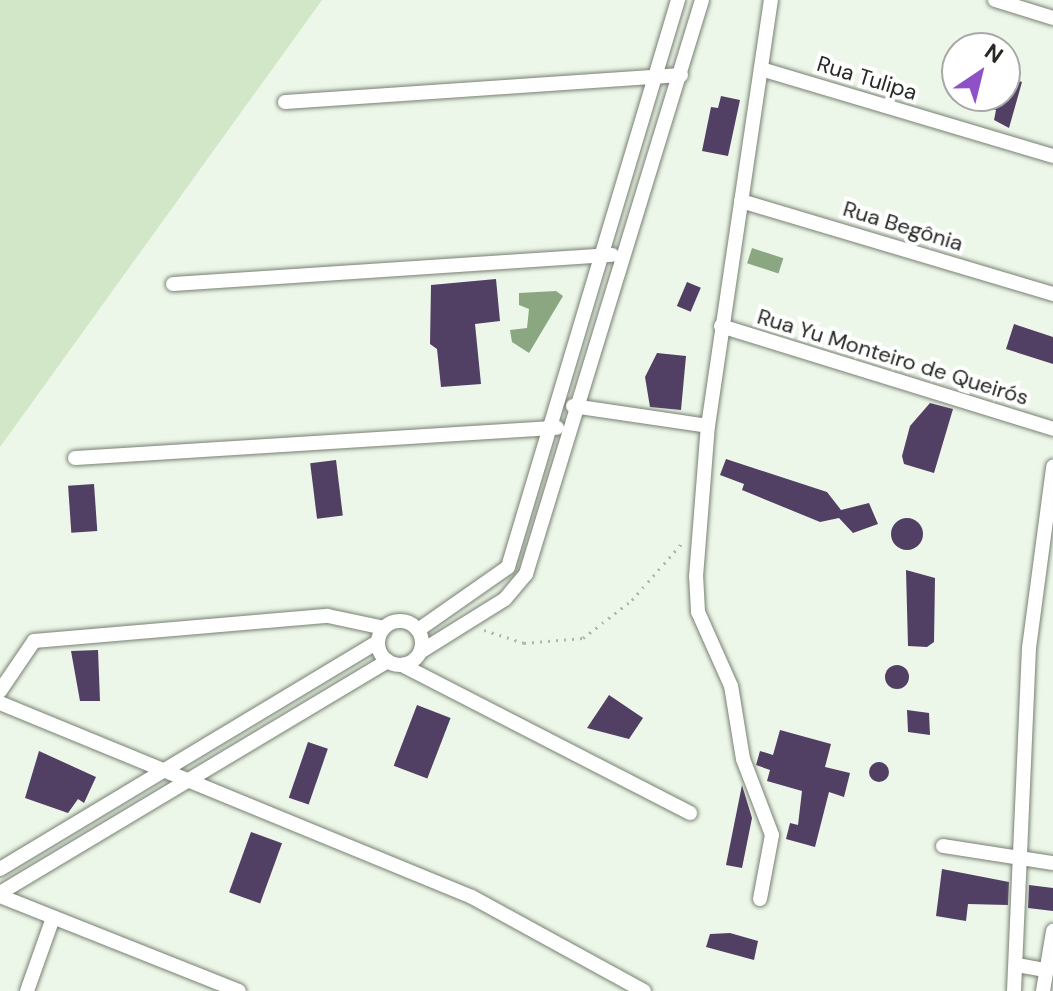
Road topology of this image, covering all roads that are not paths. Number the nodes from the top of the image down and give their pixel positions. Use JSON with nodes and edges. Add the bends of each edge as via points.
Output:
{"nodes":[{"id":1,"x":678,"y":0,"type":"edge"},
{"id":2,"x":702,"y":0,"type":"edge"},
{"id":3,"x":771,"y":0,"type":"edge"},
{"id":4,"x":995,"y":0,"type":"edge"},
{"id":5,"x":1053,"y":18,"type":"edge"},
{"id":6,"x":761,"y":69,"type":"junction"},
{"id":7,"x":681,"y":75,"type":"junction"},
{"id":8,"x":654,"y":77,"type":"junction"},
{"id":9,"x":285,"y":102,"type":"dead end"},
{"id":10,"x":1053,"y":156,"type":"edge"},
{"id":11,"x":741,"y":201,"type":"junction"},
{"id":12,"x":604,"y":255,"type":"junction"},
{"id":13,"x":625,"y":256,"type":"junction"},
{"id":14,"x":173,"y":284,"type":"dead end"},
{"id":15,"x":1053,"y":294,"type":"edge"},
{"id":16,"x":721,"y":326,"type":"junction"},
{"id":17,"x":561,"y":405,"type":"junction"},
{"id":18,"x":580,"y":407,"type":"junction"},
{"id":19,"x":708,"y":426,"type":"junction"},
{"id":20,"x":552,"y":427,"type":"junction"},
{"id":21,"x":573,"y":429,"type":"junction"},
{"id":22,"x":1053,"y":429,"type":"edge"},
{"id":23,"x":75,"y":458,"type":"dead end"},
{"id":24,"x":1053,"y":467,"type":"edge"},
{"id":25,"x":418,"y":630,"type":"junction"},
{"id":26,"x":381,"y":635,"type":"junction"},
{"id":27,"x":420,"y":652,"type":"junction"},
{"id":28,"x":395,"y":663,"type":"junction"},
{"id":29,"x":0,"y":691,"type":"edge"},
{"id":30,"x":0,"y":703,"type":"edge"},
{"id":31,"x":159,"y":772,"type":"junction"},
{"id":32,"x":183,"y":781,"type":"junction"},
{"id":33,"x":690,"y":813,"type":"dead end"},
{"id":34,"x":943,"y":846,"type":"dead end"},
{"id":35,"x":1024,"y":859,"type":"junction"},
{"id":36,"x":1053,"y":863,"type":"edge"},
{"id":37,"x":0,"y":869,"type":"edge"},
{"id":38,"x":0,"y":895,"type":"edge"},
{"id":39,"x":760,"y":899,"type":"dead end"},
{"id":40,"x":53,"y":918,"type":"junction"},
{"id":41,"x":1053,"y":931,"type":"edge"},
{"id":42,"x":1017,"y":965,"type":"junction"},
{"id":43,"x":1046,"y":970,"type":"junction"},
{"id":44,"x":27,"y":991,"type":"edge"},
{"id":45,"x":239,"y":991,"type":"edge"},
{"id":46,"x":644,"y":991,"type":"edge"},
{"id":47,"x":1014,"y":991,"type":"edge"},
{"id":48,"x":1043,"y":991,"type":"edge"}],
"edges":[{"from":1,"to":8,"type":"street"},
{"from":2,"to":7,"type":"street"},
{"from":3,"to":6,"type":"street"},
{"from":4,"to":5,"type":"street"},
{"from":6,"to":10,"type":"street","name":"Rua Tulipa"},
{"from":6,"to":11,"type":"street"},
{"from":7,"to":8,"type":"street"},
{"from":7,"to":13,"type":"street"},
{"from":8,"to":9,"type":"street"},
{"from":8,"to":12,"type":"street"},
{"from":11,"to":15,"type":"street","name":"Rua Begônia"},
{"from":11,"to":16,"type":"street"},
{"from":12,"to":13,"type":"street"},
{"from":12,"to":14,"type":"street"},
{"from":12,"to":17,"type":"street"},
{"from":13,"to":18,"type":"street"},
{"from":16,"to":19,"type":"street"},
{"from":16,"to":22,"type":"street","name":"Rua Yu Monteiro de Queirós"},
{"from":17,"to":18,"type":"street"},
{"from":17,"to":20,"type":"street"},
{"from":18,"to":19,"type":"street"},
{"from":18,"to":21,"type":"street"},
{"from":19,"to":39,"type":"street","via":[[698,525],[698,612],[731,686],[743,759],[772,835]]},
{"from":20,"to":21,"type":"street"},
{"from":20,"to":23,"type":"street"},
{"from":20,"to":25,"type":"street","via":[[506,572]]},
{"from":21,"to":27,"type":"street","via":[[522,582],[471,622]]},
{"from":24,"to":35,"type":"street","via":[[1029,648]]},
{"from":25,"to":26,"type":"street","via":[[398,621]]},
{"from":25,"to":27,"type":"street"},
{"from":26,"to":28,"type":"street"},
{"from":26,"to":29,"type":"street","via":[[328,616],[34,641]]},
{"from":26,"to":31,"type":"street"},
{"from":27,"to":28,"type":"street"},
{"from":28,"to":32,"type":"street"},
{"from":28,"to":33,"type":"street"},
{"from":30,"to":31,"type":"street"},
{"from":31,"to":32,"type":"street"},
{"from":31,"to":37,"type":"street"},
{"from":32,"to":38,"type":"street"},
{"from":32,"to":46,"type":"street","via":[[472,897]]},
{"from":34,"to":35,"type":"street"},
{"from":35,"to":36,"type":"street"},
{"from":35,"to":42,"type":"street"},
{"from":38,"to":40,"type":"street"},
{"from":40,"to":44,"type":"street"},
{"from":40,"to":45,"type":"street"},
{"from":41,"to":43,"type":"street"},
{"from":42,"to":43,"type":"street"},
{"from":42,"to":47,"type":"street"},
{"from":43,"to":48,"type":"street"}]}
